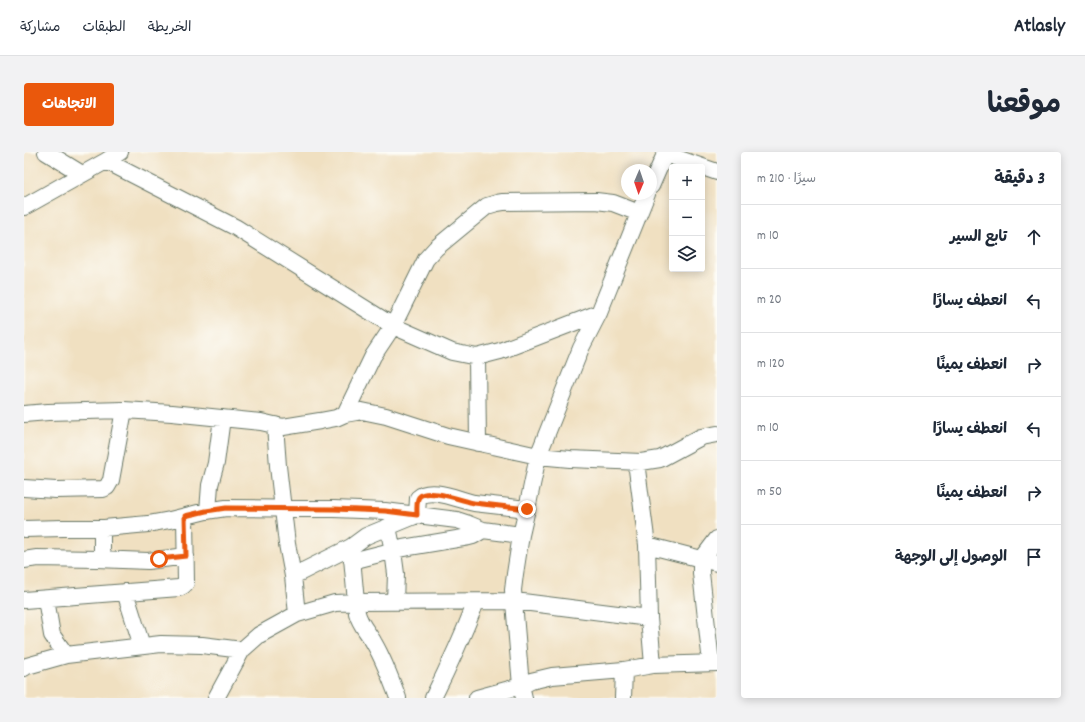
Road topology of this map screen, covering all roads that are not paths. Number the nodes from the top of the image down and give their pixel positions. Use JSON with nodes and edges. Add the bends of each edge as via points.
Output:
{"nodes":[{"id":1,"x":46,"y":152,"type":"edge"},
{"id":2,"x":120,"y":152,"type":"edge"},
{"id":3,"x":665,"y":153,"type":"edge"},
{"id":4,"x":106,"y":161,"type":"junction"},
{"id":5,"x":657,"y":172,"type":"edge"},
{"id":6,"x":717,"y":172,"type":"edge"},
{"id":7,"x":82,"y":174,"type":"junction"},
{"id":8,"x":645,"y":200,"type":"edge"},
{"id":9,"x":24,"y":207,"type":"edge"},
{"id":10,"x":639,"y":213,"type":"junction"},
{"id":11,"x":599,"y":313,"type":"junction"},
{"id":12,"x":393,"y":326,"type":"junction"},
{"id":13,"x":477,"y":357,"type":"junction"},
{"id":14,"x":124,"y":410,"type":"junction"},
{"id":15,"x":24,"y":414,"type":"edge"},
{"id":16,"x":345,"y":414,"type":"junction"},
{"id":17,"x":222,"y":418,"type":"junction"},
{"id":18,"x":275,"y":425,"type":"junction"},
{"id":19,"x":717,"y":434,"type":"edge"},
{"id":20,"x":478,"y":443,"type":"junction"},
{"id":21,"x":538,"y":456,"type":"junction"},
{"id":22,"x":636,"y":462,"type":"junction"},
{"id":23,"x":24,"y":488,"type":"edge"},
{"id":24,"x":283,"y":509,"type":"junction"},
{"id":25,"x":527,"y":509,"type":"junction"},
{"id":26,"x":208,"y":511,"type":"junction"},
{"id":27,"x":417,"y":515,"type":"junction"},
{"id":28,"x":185,"y":516,"type":"junction"},
{"id":29,"x":388,"y":527,"type":"junction"},
{"id":30,"x":102,"y":528,"type":"junction"},
{"id":31,"x":24,"y":529,"type":"edge"},
{"id":32,"x":482,"y":530,"type":"junction"},
{"id":33,"x":521,"y":535,"type":"junction"},
{"id":34,"x":717,"y":539,"type":"edge"},
{"id":35,"x":647,"y":545,"type":"junction"},
{"id":36,"x":393,"y":551,"type":"junction"},
{"id":37,"x":351,"y":554,"type":"junction"},
{"id":38,"x":186,"y":556,"type":"junction"},
{"id":39,"x":102,"y":559,"type":"junction"},
{"id":40,"x":24,"y":560,"type":"edge"},
{"id":41,"x":710,"y":561,"type":"edge"},
{"id":42,"x":293,"y":576,"type":"junction"},
{"id":43,"x":125,"y":592,"type":"junction"},
{"id":44,"x":46,"y":599,"type":"junction"},
{"id":45,"x":24,"y":600,"type":"edge"},
{"id":46,"x":515,"y":601,"type":"junction"},
{"id":47,"x":357,"y":602,"type":"junction"},
{"id":48,"x":395,"y":602,"type":"junction"},
{"id":49,"x":476,"y":602,"type":"junction"},
{"id":50,"x":297,"y":614,"type":"junction"},
{"id":51,"x":649,"y":618,"type":"junction"},
{"id":52,"x":142,"y":646,"type":"junction"},
{"id":53,"x":242,"y":650,"type":"junction"},
{"id":54,"x":66,"y":655,"type":"junction"},
{"id":55,"x":714,"y":663,"type":"edge"},
{"id":56,"x":654,"y":665,"type":"junction"},
{"id":57,"x":24,"y":668,"type":"edge"},
{"id":58,"x":624,"y":670,"type":"junction"},
{"id":59,"x":523,"y":692,"type":"edge"},
{"id":60,"x":216,"y":698,"type":"edge"},
{"id":61,"x":398,"y":698,"type":"edge"},
{"id":62,"x":433,"y":698,"type":"edge"},
{"id":63,"x":477,"y":698,"type":"edge"},
{"id":64,"x":623,"y":698,"type":"edge"}],
"edges":[{"from":1,"to":7,"type":"street"},
{"from":2,"to":4,"type":"street"},
{"from":3,"to":5,"type":"street"},
{"from":3,"to":6,"type":"street"},
{"from":4,"to":7,"type":"street"},
{"from":4,"to":12,"type":"street","via":[[235,227]]},
{"from":7,"to":9,"type":"street"},
{"from":8,"to":10,"type":"street"},
{"from":10,"to":11,"type":"street"},
{"from":10,"to":12,"type":"street","via":[[613,203],[596,201],[503,202],[487,206],[426,258]]},
{"from":11,"to":13,"type":"street","via":[[500,351]]},
{"from":11,"to":21,"type":"street","via":[[581,348]]},
{"from":12,"to":13,"type":"street","via":[[452,352]]},
{"from":12,"to":16,"type":"street","via":[[373,356]]},
{"from":13,"to":20,"type":"street"},
{"from":14,"to":15,"type":"street"},
{"from":14,"to":17,"type":"street"},
{"from":14,"to":23,"type":"street","via":[[111,480],[107,487],[56,490]]},
{"from":16,"to":18,"type":"street","via":[[336,418],[283,427]]},
{"from":16,"to":20,"type":"street","via":[[362,412],[386,416]]},
{"from":17,"to":18,"type":"street"},
{"from":17,"to":26,"type":"street"},
{"from":18,"to":24,"type":"street"},
{"from":19,"to":22,"type":"street","via":[[702,437],[660,458]]},
{"from":20,"to":21,"type":"street"},
{"from":21,"to":22,"type":"street"},
{"from":21,"to":25,"type":"street"},
{"from":22,"to":35,"type":"street"},
{"from":24,"to":26,"type":"street","via":[[226,508]]},
{"from":24,"to":27,"type":"street","via":[[378,510]]},
{"from":24,"to":42,"type":"street"},
{"from":25,"to":27,"type":"street","via":[[426,494],[418,498]]},
{"from":25,"to":33,"type":"street"},
{"from":26,"to":28,"type":"street"},
{"from":27,"to":29,"type":"street"},
{"from":27,"to":32,"type":"street","via":[[457,520]]},
{"from":28,"to":30,"type":"street","via":[[148,524]]},
{"from":28,"to":38,"type":"street"},
{"from":29,"to":36,"type":"street"},
{"from":29,"to":37,"type":"street","via":[[366,536]]},
{"from":30,"to":31,"type":"street"},
{"from":30,"to":39,"type":"street"},
{"from":32,"to":33,"type":"street"},
{"from":32,"to":36,"type":"street","via":[[469,537]]},
{"from":33,"to":46,"type":"street","via":[[513,590]]},
{"from":34,"to":41,"type":"street"},
{"from":35,"to":41,"type":"street"},
{"from":35,"to":51,"type":"street"},
{"from":36,"to":37,"type":"street"},
{"from":36,"to":48,"type":"street","via":[[396,574]]},
{"from":37,"to":42,"type":"street"},
{"from":37,"to":47,"type":"street"},
{"from":38,"to":39,"type":"street","via":[[148,561]]},
{"from":38,"to":43,"type":"street","via":[[186,582],[183,586]]},
{"from":39,"to":40,"type":"street"},
{"from":41,"to":55,"type":"street","via":[[701,565],[701,573]]},
{"from":42,"to":50,"type":"street"},
{"from":43,"to":44,"type":"street"},
{"from":43,"to":52,"type":"street"},
{"from":44,"to":45,"type":"street"},
{"from":44,"to":54,"type":"street","via":[[52,635]]},
{"from":46,"to":49,"type":"street"},
{"from":46,"to":51,"type":"street"},
{"from":46,"to":59,"type":"street"},
{"from":47,"to":48,"type":"street"},
{"from":47,"to":50,"type":"street","via":[[335,603]]},
{"from":47,"to":61,"type":"street","via":[[359,621],[374,642]]},
{"from":48,"to":49,"type":"street"},
{"from":49,"to":62,"type":"street"},
{"from":50,"to":53,"type":"street","via":[[259,635]]},
{"from":51,"to":56,"type":"street"},
{"from":52,"to":53,"type":"street","via":[[161,644]]},
{"from":52,"to":54,"type":"street"},
{"from":53,"to":60,"type":"street"},
{"from":54,"to":57,"type":"street"},
{"from":55,"to":56,"type":"street"},
{"from":56,"to":58,"type":"street"},
{"from":58,"to":59,"type":"street","via":[[552,676],[531,681]]},
{"from":58,"to":64,"type":"street"},
{"from":59,"to":63,"type":"street"}]}
